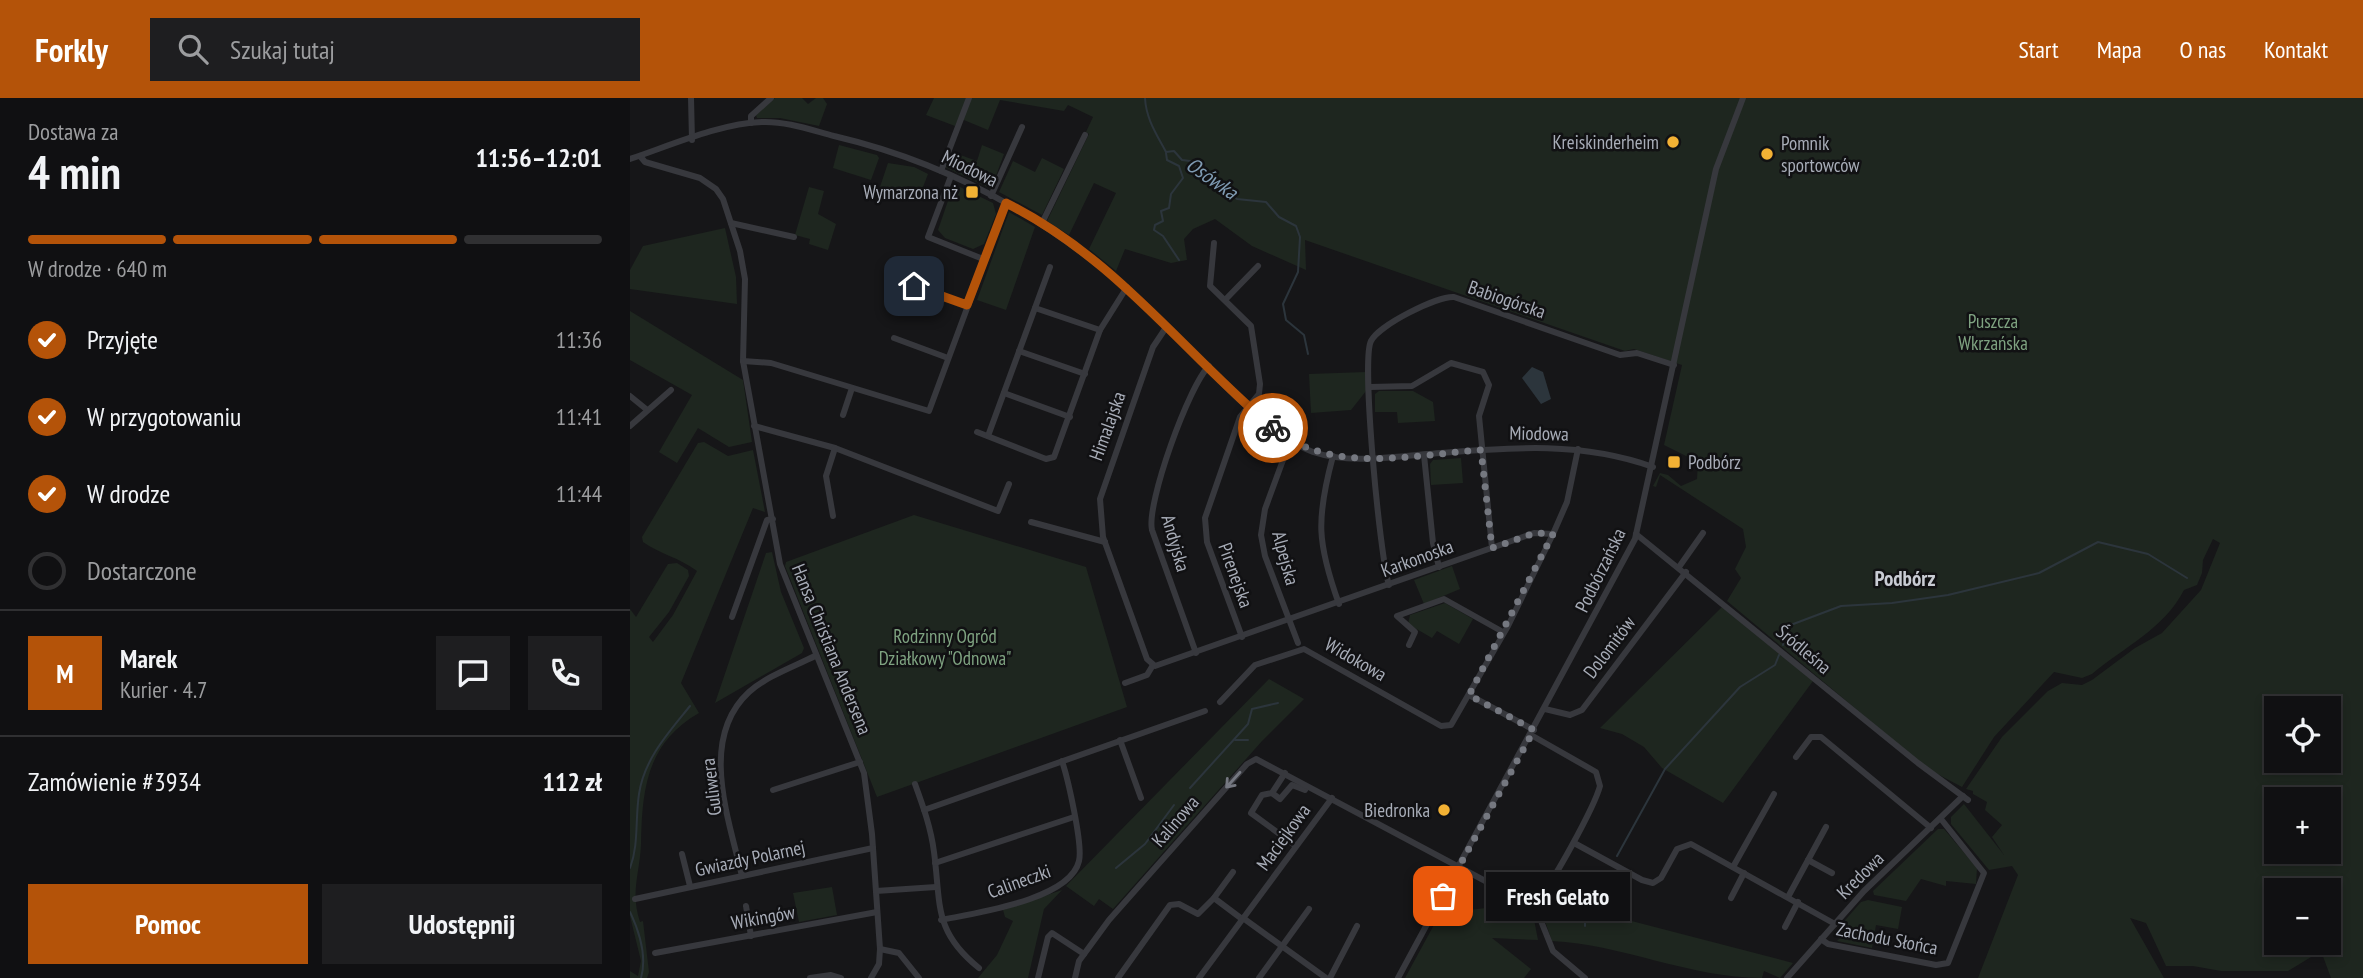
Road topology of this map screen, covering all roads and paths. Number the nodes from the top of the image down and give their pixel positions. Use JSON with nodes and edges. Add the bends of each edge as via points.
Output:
{"nodes":[{"id":1,"x":691,"y":98,"type":"edge"},
{"id":2,"x":771,"y":98,"type":"edge"},
{"id":3,"x":1744,"y":98,"type":"edge"},
{"id":4,"x":972,"y":99,"type":"edge"},
{"id":5,"x":751,"y":123,"type":"junction"},
{"id":6,"x":1022,"y":127,"type":"dead end"},
{"id":7,"x":1085,"y":135,"type":"dead end"},
{"id":8,"x":692,"y":140,"type":"junction"},
{"id":9,"x":640,"y":156,"type":"junction"},
{"id":10,"x":630,"y":159,"type":"edge"},
{"id":11,"x":941,"y":171,"type":"junction"},
{"id":12,"x":951,"y":176,"type":"junction"},
{"id":13,"x":991,"y":196,"type":"junction"},
{"id":14,"x":1006,"y":203,"type":"junction"},
{"id":15,"x":731,"y":223,"type":"junction"},
{"id":16,"x":1042,"y":223,"type":"junction"},
{"id":17,"x":794,"y":237,"type":"dead end"},
{"id":18,"x":1214,"y":243,"type":"dead end"},
{"id":19,"x":983,"y":259,"type":"junction"},
{"id":20,"x":1258,"y":266,"type":"dead end"},
{"id":21,"x":1051,"y":267,"type":"dead end"},
{"id":22,"x":914,"y":286,"type":"dead end"},
{"id":23,"x":1127,"y":287,"type":"junction"},
{"id":24,"x":1225,"y":300,"type":"junction"},
{"id":25,"x":967,"y":305,"type":"junction"},
{"id":26,"x":1035,"y":308,"type":"junction"},
{"id":27,"x":1167,"y":326,"type":"junction"},
{"id":28,"x":1100,"y":330,"type":"junction"},
{"id":29,"x":894,"y":338,"type":"dead end"},
{"id":30,"x":1019,"y":351,"type":"junction"},
{"id":31,"x":948,"y":358,"type":"junction"},
{"id":32,"x":743,"y":361,"type":"junction"},
{"id":33,"x":1674,"y":365,"type":"junction"},
{"id":34,"x":1209,"y":366,"type":"junction"},
{"id":35,"x":1085,"y":374,"type":"junction"},
{"id":36,"x":1370,"y":387,"type":"junction"},
{"id":37,"x":852,"y":388,"type":"junction"},
{"id":38,"x":671,"y":390,"type":"dead end"},
{"id":39,"x":1004,"y":393,"type":"junction"},
{"id":40,"x":630,"y":396,"type":"edge"},
{"id":41,"x":1249,"y":406,"type":"junction"},
{"id":42,"x":646,"y":408,"type":"junction"},
{"id":43,"x":843,"y":415,"type":"dead end"},
{"id":44,"x":1070,"y":417,"type":"junction"},
{"id":45,"x":630,"y":426,"type":"edge"},
{"id":46,"x":754,"y":426,"type":"junction"},
{"id":47,"x":977,"y":432,"type":"dead end"},
{"id":48,"x":988,"y":436,"type":"junction"},
{"id":49,"x":1290,"y":441,"type":"junction"},
{"id":50,"x":835,"y":448,"type":"junction"},
{"id":51,"x":1578,"y":449,"type":"junction"},
{"id":52,"x":1481,"y":450,"type":"junction"},
{"id":53,"x":1424,"y":455,"type":"junction"},
{"id":54,"x":1333,"y":456,"type":"junction"},
{"id":55,"x":1373,"y":458,"type":"junction"},
{"id":56,"x":1653,"y":467,"type":"junction"},
{"id":57,"x":1009,"y":484,"type":"dead end"},
{"id":58,"x":833,"y":516,"type":"dead end"},
{"id":59,"x":773,"y":519,"type":"junction"},
{"id":60,"x":1031,"y":522,"type":"dead end"},
{"id":61,"x":1703,"y":533,"type":"dead end"},
{"id":62,"x":1553,"y":534,"type":"junction"},
{"id":63,"x":1636,"y":534,"type":"junction"},
{"id":64,"x":1105,"y":542,"type":"junction"},
{"id":65,"x":1492,"y":548,"type":"junction"},
{"id":66,"x":1679,"y":566,"type":"junction"},
{"id":67,"x":1439,"y":567,"type":"junction"},
{"id":68,"x":1686,"y":572,"type":"junction"},
{"id":69,"x":1389,"y":585,"type":"junction"},
{"id":70,"x":1339,"y":604,"type":"junction"},
{"id":71,"x":732,"y":617,"type":"dead end"},
{"id":72,"x":1289,"y":621,"type":"junction"},
{"id":73,"x":1503,"y":632,"type":"junction"},
{"id":74,"x":1242,"y":637,"type":"junction"},
{"id":75,"x":1298,"y":643,"type":"dead end"},
{"id":76,"x":1409,"y":645,"type":"dead end"},
{"id":77,"x":1196,"y":653,"type":"junction"},
{"id":78,"x":815,"y":656,"type":"junction"},
{"id":79,"x":1153,"y":666,"type":"junction"},
{"id":80,"x":1125,"y":683,"type":"dead end"},
{"id":81,"x":1469,"y":695,"type":"junction"},
{"id":82,"x":1220,"y":702,"type":"dead end"},
{"id":83,"x":1545,"y":709,"type":"junction"},
{"id":84,"x":1205,"y":711,"type":"dead end"},
{"id":85,"x":1533,"y":733,"type":"junction"},
{"id":86,"x":1120,"y":740,"type":"junction"},
{"id":87,"x":1796,"y":757,"type":"dead end"},
{"id":88,"x":1062,"y":761,"type":"junction"},
{"id":89,"x":860,"y":762,"type":"junction"},
{"id":90,"x":1285,"y":773,"type":"junction"},
{"id":91,"x":915,"y":784,"type":"dead end"},
{"id":92,"x":773,"y":790,"type":"dead end"},
{"id":93,"x":1305,"y":790,"type":"dead end"},
{"id":94,"x":1272,"y":793,"type":"junction"},
{"id":95,"x":1774,"y":794,"type":"dead end"},
{"id":96,"x":1141,"y":798,"type":"dead end"},
{"id":97,"x":1332,"y":798,"type":"junction"},
{"id":98,"x":1966,"y":798,"type":"joint"},
{"id":99,"x":925,"y":810,"type":"junction"},
{"id":100,"x":1074,"y":817,"type":"junction"},
{"id":101,"x":1941,"y":819,"type":"junction"},
{"id":102,"x":1826,"y":827,"type":"dead end"},
{"id":103,"x":1931,"y":828,"type":"junction"},
{"id":104,"x":1576,"y":844,"type":"junction"},
{"id":105,"x":1296,"y":846,"type":"junction"},
{"id":106,"x":873,"y":848,"type":"junction"},
{"id":107,"x":682,"y":853,"type":"dead end"},
{"id":108,"x":1808,"y":860,"type":"junction"},
{"id":109,"x":936,"y":863,"type":"junction"},
{"id":110,"x":1459,"y":867,"type":"junction"},
{"id":111,"x":1733,"y":867,"type":"junction"},
{"id":112,"x":1233,"y":872,"type":"dead end"},
{"id":113,"x":1744,"y":873,"type":"junction"},
{"id":114,"x":1832,"y":873,"type":"dead end"},
{"id":115,"x":743,"y":876,"type":"junction"},
{"id":116,"x":690,"y":887,"type":"junction"},
{"id":117,"x":936,"y":887,"type":"junction"},
{"id":118,"x":876,"y":891,"type":"junction"},
{"id":119,"x":1788,"y":897,"type":"junction"},
{"id":120,"x":1214,"y":898,"type":"junction"},
{"id":121,"x":1731,"y":898,"type":"dead end"},
{"id":122,"x":635,"y":899,"type":"dead end"},
{"id":123,"x":1533,"y":901,"type":"junction"},
{"id":124,"x":1798,"y":902,"type":"junction"},
{"id":125,"x":746,"y":906,"type":"dead end"},
{"id":126,"x":1309,"y":909,"type":"dead end"},
{"id":127,"x":877,"y":912,"type":"junction"},
{"id":128,"x":1243,"y":919,"type":"junction"},
{"id":129,"x":941,"y":920,"type":"junction"},
{"id":130,"x":1835,"y":924,"type":"junction"},
{"id":131,"x":1357,"y":926,"type":"dead end"},
{"id":132,"x":1785,"y":927,"type":"dead end"},
{"id":133,"x":751,"y":936,"type":"junction"},
{"id":134,"x":1821,"y":939,"type":"junction"},
{"id":135,"x":1282,"y":946,"type":"junction"},
{"id":136,"x":880,"y":949,"type":"junction"},
{"id":137,"x":655,"y":953,"type":"dead end"},
{"id":138,"x":1084,"y":954,"type":"junction"},
{"id":139,"x":979,"y":968,"type":"dead end"},
{"id":140,"x":810,"y":978,"type":"edge"},
{"id":141,"x":841,"y":978,"type":"edge"},
{"id":142,"x":871,"y":978,"type":"edge"},
{"id":143,"x":919,"y":978,"type":"edge"},
{"id":144,"x":1038,"y":978,"type":"edge"},
{"id":145,"x":1075,"y":978,"type":"edge"},
{"id":146,"x":1118,"y":978,"type":"edge"},
{"id":147,"x":1199,"y":978,"type":"edge"},
{"id":148,"x":1259,"y":978,"type":"edge"},
{"id":149,"x":1328,"y":978,"type":"edge"},
{"id":150,"x":1398,"y":978,"type":"edge"},
{"id":151,"x":1585,"y":978,"type":"edge"},
{"id":152,"x":1787,"y":978,"type":"edge"}],
"edges":[{"from":1,"to":8,"type":"street"},
{"from":2,"to":5,"type":"street","via":[[751,116]]},
{"from":3,"to":33,"type":"street","name":"Podbórzańska","via":[[1716,169]]},
{"from":4,"to":11,"type":"street"},
{"from":5,"to":8,"type":"street","name":"Miodowa"},
{"from":5,"to":11,"type":"street","name":"Miodowa","via":[[785,124],[847,139]]},
{"from":6,"to":13,"type":"street"},
{"from":7,"to":16,"type":"street"},
{"from":8,"to":9,"type":"street","name":"Miodowa"},
{"from":9,"to":10,"type":"street","name":"Miodowa"},
{"from":9,"to":15,"type":"street","name":"Hansa Christiana Andersena","via":[[649,164],[709,183],[721,195]]},
{"from":11,"to":12,"type":"street","name":"Miodowa"},
{"from":12,"to":13,"type":"street","name":"Miodowa"},
{"from":12,"to":19,"type":"street","via":[[928,237]]},
{"from":13,"to":14,"type":"street","name":"Miodowa"},
{"from":14,"to":16,"type":"street","name":"Miodowa"},
{"from":14,"to":19,"type":"street"},
{"from":15,"to":17,"type":"street"},
{"from":15,"to":32,"type":"street","name":"Hansa Christiana Andersena","via":[[744,273]]},
{"from":16,"to":23,"type":"street","name":"Miodowa"},
{"from":18,"to":24,"type":"street","name":"Pirenejska","via":[[1210,286]]},
{"from":19,"to":25,"type":"street"},
{"from":20,"to":24,"type":"street"},
{"from":21,"to":26,"type":"street"},
{"from":22,"to":25,"type":"street"},
{"from":23,"to":27,"type":"street","name":"Miodowa"},
{"from":23,"to":28,"type":"street"},
{"from":24,"to":41,"type":"street","name":"Pirenejska","via":[[1252,328],[1260,389]]},
{"from":25,"to":31,"type":"street"},
{"from":26,"to":28,"type":"street"},
{"from":26,"to":30,"type":"street"},
{"from":27,"to":34,"type":"street","name":"Miodowa"},
{"from":27,"to":64,"type":"street","name":"Himalajska","via":[[1153,347],[1104,481],[1099,514]]},
{"from":28,"to":35,"type":"street"},
{"from":29,"to":31,"type":"street"},
{"from":30,"to":35,"type":"street"},
{"from":30,"to":39,"type":"street"},
{"from":31,"to":37,"type":"street","via":[[929,411]]},
{"from":32,"to":37,"type":"street","via":[[771,363]]},
{"from":32,"to":46,"type":"street","name":"Hansa Christiana Andersena"},
{"from":33,"to":36,"type":"street","name":"Babiogórska","via":[[1637,353],[1620,355],[1447,296],[1373,338]]},
{"from":33,"to":56,"type":"street","name":"Podbórzańska"},
{"from":34,"to":41,"type":"street","name":"Miodowa"},
{"from":34,"to":77,"type":"street","name":"Andyjska","via":[[1195,384],[1150,518]]},
{"from":35,"to":44,"type":"street"},
{"from":36,"to":52,"type":"street","via":[[1412,386],[1451,363],[1483,372],[1489,385],[1479,414]]},
{"from":36,"to":55,"type":"street","name":"Babiogórska"},
{"from":37,"to":43,"type":"street"},
{"from":38,"to":42,"type":"street"},
{"from":39,"to":44,"type":"street"},
{"from":39,"to":48,"type":"street"},
{"from":40,"to":42,"type":"street"},
{"from":41,"to":49,"type":"street","name":"Miodowa"},
{"from":41,"to":74,"type":"street","name":"Pirenejska","via":[[1223,461],[1205,524],[1207,542]]},
{"from":42,"to":45,"type":"street"},
{"from":44,"to":48,"type":"street","via":[[1050,459]]},
{"from":46,"to":50,"type":"street"},
{"from":46,"to":59,"type":"street","name":"Hansa Christiana Andersena"},
{"from":47,"to":48,"type":"street"},
{"from":49,"to":54,"type":"street","name":"Miodowa"},
{"from":49,"to":72,"type":"street","name":"Alpejska","via":[[1261,529],[1265,556]]},
{"from":50,"to":57,"type":"street","via":[[998,511]]},
{"from":50,"to":58,"type":"street","via":[[826,476]]},
{"from":51,"to":52,"type":"street","name":"Miodowa"},
{"from":51,"to":56,"type":"street","name":"Miodowa"},
{"from":51,"to":62,"type":"street","via":[[1567,502]]},
{"from":52,"to":53,"type":"street","name":"Miodowa"},
{"from":52,"to":65,"type":"street"},
{"from":53,"to":55,"type":"street","name":"Miodowa"},
{"from":53,"to":67,"type":"street"},
{"from":54,"to":55,"type":"street","name":"Miodowa"},
{"from":54,"to":70,"type":"street","via":[[1321,508],[1320,536]]},
{"from":55,"to":69,"type":"street","name":"Babiogórska"},
{"from":56,"to":63,"type":"street","name":"Podbórzańska"},
{"from":59,"to":71,"type":"street","via":[[767,520]]},
{"from":59,"to":78,"type":"street","name":"Hansa Christiana Andersena","via":[[782,572]]},
{"from":60,"to":64,"type":"street"},
{"from":61,"to":66,"type":"street"},
{"from":62,"to":65,"type":"street","name":"Karkonoska","via":[[1535,533]]},
{"from":62,"to":73,"type":"street","name":"Widokowa"},
{"from":63,"to":66,"type":"street","name":"Śródleśna"},
{"from":63,"to":83,"type":"street","name":"Podbórzańska"},
{"from":64,"to":79,"type":"street","name":"Himalajska"},
{"from":65,"to":67,"type":"street","name":"Karkonoska"},
{"from":66,"to":68,"type":"street","name":"Śródleśna"},
{"from":67,"to":69,"type":"street","name":"Karkonoska"},
{"from":68,"to":83,"type":"street","name":"Dolomitów","via":[[1582,710],[1570,715]]},
{"from":68,"to":98,"type":"street","name":"Śródleśna"},
{"from":69,"to":70,"type":"street","name":"Karkonoska"},
{"from":70,"to":72,"type":"street","name":"Karkonoska"},
{"from":72,"to":74,"type":"street"},
{"from":72,"to":75,"type":"street","name":"Alpejska"},
{"from":73,"to":76,"type":"street","via":[[1446,599],[1397,616],[1415,632]]},
{"from":73,"to":81,"type":"street","name":"Widokowa"},
{"from":74,"to":77,"type":"street"},
{"from":77,"to":79,"type":"street"},
{"from":78,"to":89,"type":"street","name":"Hansa Christiana Andersena"},
{"from":78,"to":115,"type":"street","name":"Guliwera","via":[[757,686],[725,729],[720,768]]},
{"from":79,"to":80,"type":"street","via":[[1147,675]]},
{"from":81,"to":82,"type":"street","name":"Widokowa","via":[[1453,723],[1441,726],[1300,649],[1255,665]]},
{"from":81,"to":85,"type":"street"},
{"from":83,"to":85,"type":"street","name":"Podbórzańska"},
{"from":84,"to":86,"type":"street"},
{"from":85,"to":104,"type":"street","via":[[1599,776],[1600,790]]},
{"from":85,"to":110,"type":"street","name":"Podbórzańska"},
{"from":86,"to":88,"type":"street"},
{"from":86,"to":96,"type":"street"},
{"from":87,"to":103,"type":"street","via":[[1811,737],[1821,737]]},
{"from":88,"to":99,"type":"street"},
{"from":88,"to":100,"type":"street","name":"Calineczki"},
{"from":89,"to":92,"type":"street"},
{"from":89,"to":106,"type":"street","name":"Hansa Christiana Andersena"},
{"from":90,"to":94,"type":"street"},
{"from":90,"to":97,"type":"street","name":"Kalinowa"},
{"from":90,"to":138,"type":"street","name":"Kalinowa","one_way":true,"via":[[1261,760],[1249,762]]},
{"from":91,"to":99,"type":"street"},
{"from":93,"to":94,"type":"street","via":[[1292,785],[1280,799]]},
{"from":94,"to":105,"type":"street","via":[[1262,795],[1251,814]]},
{"from":95,"to":111,"type":"street"},
{"from":97,"to":105,"type":"street","name":"Maciejkowa"},
{"from":97,"to":110,"type":"street","name":"Maciejkowa"},
{"from":98,"to":101,"type":"street","name":"Kredowa"},
{"from":99,"to":109,"type":"street"},
{"from":100,"to":109,"type":"street"},
{"from":100,"to":129,"type":"street","name":"Calineczki","via":[[1080,859],[1061,885],[1007,905]]},
{"from":101,"to":103,"type":"street","name":"Kredowa"},
{"from":101,"to":134,"type":"street","name":"Zachodu Słońca","via":[[1984,873],[1948,963],[1939,965]]},
{"from":102,"to":108,"type":"street"},
{"from":103,"to":130,"type":"street","name":"Kredowa"},
{"from":104,"to":111,"type":"street","via":[[1648,883],[1661,877],[1677,849],[1686,844]]},
{"from":104,"to":123,"type":"street","via":[[1544,893]]},
{"from":105,"to":128,"type":"street","name":"Maciejkowa"},
{"from":106,"to":115,"type":"street","name":"Gwiazdy Polarnej"},
{"from":106,"to":118,"type":"street","name":"Hansa Christiana Andersena"},
{"from":107,"to":116,"type":"street"},
{"from":108,"to":114,"type":"street"},
{"from":108,"to":119,"type":"street"},
{"from":109,"to":117,"type":"street"},
{"from":110,"to":123,"type":"street","name":"Maciejkowa","via":[[1521,900]]},
{"from":110,"to":150,"type":"street","name":"Podbórzańska"},
{"from":111,"to":113,"type":"street"},
{"from":112,"to":120,"type":"street"},
{"from":113,"to":119,"type":"street"},
{"from":113,"to":121,"type":"street"},
{"from":115,"to":116,"type":"street","name":"Gwiazdy Polarnej"},
{"from":116,"to":122,"type":"street","name":"Gwiazdy Polarnej"},
{"from":117,"to":118,"type":"street"},
{"from":117,"to":129,"type":"street"},
{"from":118,"to":127,"type":"street","name":"Hansa Christiana Andersena"},
{"from":119,"to":124,"type":"street"},
{"from":120,"to":128,"type":"street"},
{"from":120,"to":146,"type":"street","via":[[1198,914],[1179,904],[1170,905]]},
{"from":123,"to":151,"type":"street","via":[[1553,951]]},
{"from":124,"to":130,"type":"street"},
{"from":124,"to":132,"type":"street"},
{"from":125,"to":133,"type":"street"},
{"from":126,"to":135,"type":"street"},
{"from":127,"to":133,"type":"street","name":"Wikingów"},
{"from":127,"to":136,"type":"street","name":"Hansa Christiana Andersena"},
{"from":128,"to":135,"type":"street"},
{"from":128,"to":147,"type":"street","name":"Maciejkowa"},
{"from":129,"to":139,"type":"street","via":[[958,949]]},
{"from":130,"to":134,"type":"street","name":"Kredowa"},
{"from":131,"to":149,"type":"street"},
{"from":133,"to":137,"type":"street","name":"Wikingów"},
{"from":134,"to":152,"type":"street","name":"Kredowa"},
{"from":135,"to":148,"type":"street"},
{"from":135,"to":149,"type":"street"},
{"from":136,"to":142,"type":"street"},
{"from":136,"to":143,"type":"street","via":[[903,956]]},
{"from":138,"to":144,"type":"street","via":[[1052,933]]},
{"from":138,"to":145,"type":"street","name":"Kalinowa"},
{"from":140,"to":141,"type":"street"}]}
